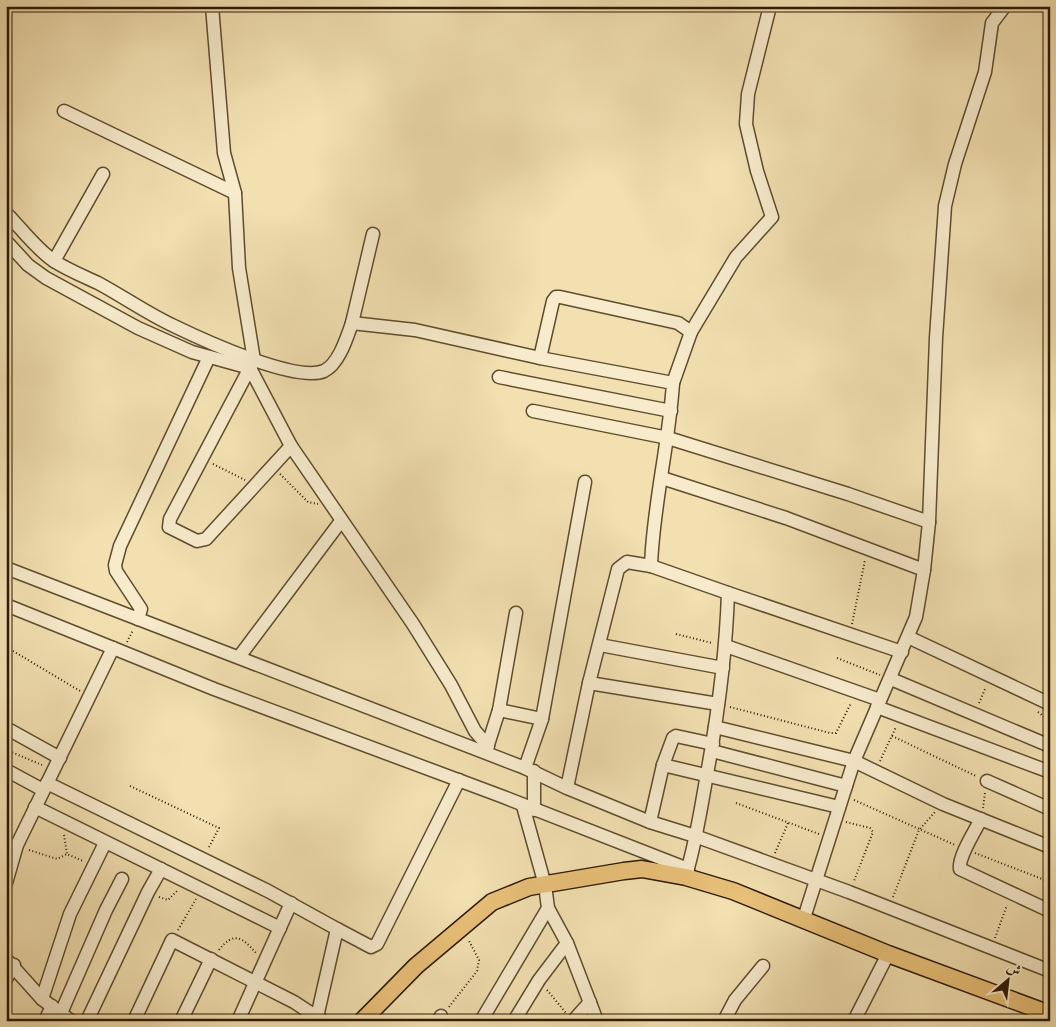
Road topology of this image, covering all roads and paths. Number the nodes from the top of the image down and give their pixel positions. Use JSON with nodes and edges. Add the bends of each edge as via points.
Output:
{"nodes":[{"id":1,"x":212,"y":6,"type":"edge"},
{"id":2,"x":770,"y":6,"type":"edge"},
{"id":3,"x":1005,"y":6,"type":"edge"},
{"id":4,"x":64,"y":111,"type":"dead end"},
{"id":5,"x":103,"y":174,"type":"dead end"},
{"id":6,"x":235,"y":193,"type":"junction"},
{"id":7,"x":6,"y":213,"type":"edge"},
{"id":8,"x":373,"y":234,"type":"dead end"},
{"id":9,"x":6,"y":241,"type":"edge"},
{"id":10,"x":54,"y":261,"type":"junction"},
{"id":11,"x":352,"y":322,"type":"junction"},
{"id":12,"x":691,"y":332,"type":"junction"},
{"id":13,"x":210,"y":357,"type":"junction"},
{"id":14,"x":540,"y":358,"type":"junction"},
{"id":15,"x":252,"y":364,"type":"junction"},
{"id":16,"x":499,"y":376,"type":"dead end"},
{"id":17,"x":673,"y":383,"type":"junction"},
{"id":18,"x":533,"y":411,"type":"dead end"},
{"id":19,"x":671,"y":411,"type":"junction"},
{"id":20,"x":668,"y":438,"type":"junction"},
{"id":21,"x":291,"y":446,"type":"junction"},
{"id":22,"x":203,"y":458,"type":"junction"},
{"id":23,"x":274,"y":466,"type":"junction"},
{"id":24,"x":662,"y":478,"type":"junction"},
{"id":25,"x":585,"y":482,"type":"dead end"},
{"id":26,"x":256,"y":485,"type":"junction"},
{"id":27,"x":327,"y":499,"type":"junction"},
{"id":28,"x":341,"y":521,"type":"junction"},
{"id":29,"x":929,"y":522,"type":"junction"},
{"id":30,"x":867,"y":550,"type":"junction"},
{"id":31,"x":651,"y":566,"type":"junction"},
{"id":32,"x":6,"y":568,"type":"edge"},
{"id":33,"x":924,"y":570,"type":"junction"},
{"id":34,"x":728,"y":593,"type":"junction"},
{"id":35,"x":6,"y":605,"type":"edge"},
{"id":36,"x":516,"y":613,"type":"dead end"},
{"id":37,"x":138,"y":619,"type":"junction"},
{"id":38,"x":850,"y":633,"type":"junction"},
{"id":39,"x":676,"y":634,"type":"dead end"},
{"id":40,"x":908,"y":637,"type":"junction"},
{"id":41,"x":600,"y":644,"type":"junction"},
{"id":42,"x":726,"y":646,"type":"junction"},
{"id":43,"x":118,"y":650,"type":"junction"},
{"id":44,"x":13,"y":651,"type":"dead end"},
{"id":45,"x":902,"y":652,"type":"junction"},
{"id":46,"x":239,"y":657,"type":"junction"},
{"id":47,"x":837,"y":658,"type":"dead end"},
{"id":48,"x":723,"y":668,"type":"junction"},
{"id":49,"x":991,"y":677,"type":"junction"},
{"id":50,"x":891,"y":679,"type":"junction"},
{"id":51,"x":589,"y":683,"type":"junction"},
{"id":52,"x":856,"y":692,"type":"junction"},
{"id":53,"x":88,"y":696,"type":"junction"},
{"id":54,"x":718,"y":704,"type":"junction"},
{"id":55,"x":879,"y":704,"type":"junction"},
{"id":56,"x":1050,"y":704,"type":"edge"},
{"id":57,"x":498,"y":710,"type":"junction"},
{"id":58,"x":974,"y":714,"type":"junction"},
{"id":59,"x":542,"y":719,"type":"junction"},
{"id":60,"x":715,"y":727,"type":"junction"},
{"id":61,"x":6,"y":728,"type":"edge"},
{"id":62,"x":1050,"y":746,"type":"edge"},
{"id":63,"x":712,"y":748,"type":"junction"},
{"id":64,"x":487,"y":749,"type":"junction"},
{"id":65,"x":9,"y":751,"type":"dead end"},
{"id":66,"x":60,"y":758,"type":"junction"},
{"id":67,"x":854,"y":761,"type":"junction"},
{"id":68,"x":663,"y":765,"type":"junction"},
{"id":69,"x":530,"y":769,"type":"junction"},
{"id":70,"x":6,"y":770,"type":"edge"},
{"id":71,"x":53,"y":770,"type":"junction"},
{"id":72,"x":875,"y":771,"type":"junction"},
{"id":73,"x":1050,"y":772,"type":"edge"},
{"id":74,"x":707,"y":776,"type":"junction"},
{"id":75,"x":459,"y":780,"type":"junction"},
{"id":76,"x":987,"y":781,"type":"junction"},
{"id":77,"x":45,"y":786,"type":"junction"},
{"id":78,"x":130,"y":786,"type":"dead end"},
{"id":79,"x":567,"y":788,"type":"junction"},
{"id":80,"x":842,"y":796,"type":"junction"},
{"id":81,"x":736,"y":803,"type":"dead end"},
{"id":82,"x":943,"y":804,"type":"junction"},
{"id":83,"x":35,"y":807,"type":"junction"},
{"id":84,"x":529,"y":808,"type":"junction"},
{"id":85,"x":1050,"y":809,"type":"edge"},
{"id":86,"x":981,"y":819,"type":"junction"},
{"id":87,"x":836,"y":820,"type":"junction"},
{"id":88,"x":650,"y":822,"type":"junction"},
{"id":89,"x":788,"y":823,"type":"junction"},
{"id":90,"x":56,"y":830,"type":"dead end"},
{"id":91,"x":919,"y":830,"type":"junction"},
{"id":92,"x":696,"y":836,"type":"junction"},
{"id":93,"x":830,"y":839,"type":"junction"},
{"id":94,"x":105,"y":843,"type":"junction"},
{"id":95,"x":17,"y":846,"type":"junction"},
{"id":96,"x":1050,"y":847,"type":"edge"},
{"id":97,"x":966,"y":849,"type":"junction"},
{"id":98,"x":67,"y":854,"type":"junction"},
{"id":99,"x":202,"y":860,"type":"junction"},
{"id":100,"x":770,"y":864,"type":"junction"},
{"id":101,"x":93,"y":866,"type":"junction"},
{"id":102,"x":161,"y":869,"type":"junction"},
{"id":103,"x":687,"y":873,"type":"junction"},
{"id":104,"x":122,"y":879,"type":"dead end"},
{"id":105,"x":184,"y":881,"type":"junction"},
{"id":106,"x":816,"y":881,"type":"junction"},
{"id":107,"x":6,"y":882,"type":"edge"},
{"id":108,"x":1050,"y":882,"type":"edge"},
{"id":109,"x":544,"y":885,"type":"junction"},
{"id":110,"x":201,"y":890,"type":"junction"},
{"id":111,"x":148,"y":892,"type":"junction"},
{"id":112,"x":849,"y":892,"type":"junction"},
{"id":113,"x":1010,"y":894,"type":"junction"},
{"id":114,"x":291,"y":903,"type":"junction"},
{"id":115,"x":548,"y":908,"type":"junction"},
{"id":116,"x":888,"y":908,"type":"junction"},
{"id":117,"x":1050,"y":911,"type":"edge"},
{"id":118,"x":804,"y":918,"type":"junction"},
{"id":119,"x":461,"y":927,"type":"junction"},
{"id":120,"x":280,"y":928,"type":"junction"},
{"id":121,"x":338,"y":929,"type":"junction"},
{"id":122,"x":172,"y":940,"type":"junction"},
{"id":123,"x":568,"y":943,"type":"junction"},
{"id":124,"x":991,"y":950,"type":"junction"},
{"id":125,"x":888,"y":954,"type":"junction"},
{"id":126,"x":211,"y":959,"type":"junction"},
{"id":127,"x":10,"y":962,"type":"edge"},
{"id":128,"x":264,"y":962,"type":"junction"},
{"id":129,"x":763,"y":966,"type":"dead end"},
{"id":130,"x":1050,"y":971,"type":"edge"},
{"id":131,"x":6,"y":979,"type":"edge"},
{"id":132,"x":539,"y":980,"type":"junction"},
{"id":133,"x":255,"y":982,"type":"junction"},
{"id":134,"x":590,"y":1002,"type":"junction"},
{"id":135,"x":379,"y":1004,"type":"junction"},
{"id":136,"x":56,"y":1010,"type":"edge"},
{"id":137,"x":1050,"y":1014,"type":"edge"},
{"id":138,"x":570,"y":1017,"type":"edge"},
{"id":139,"x":440,"y":1018,"type":"edge"},
{"id":140,"x":320,"y":1019,"type":"edge"},
{"id":141,"x":45,"y":1021,"type":"edge"},
{"id":142,"x":87,"y":1021,"type":"edge"},
{"id":143,"x":134,"y":1021,"type":"edge"},
{"id":144,"x":180,"y":1021,"type":"edge"},
{"id":145,"x":238,"y":1021,"type":"edge"},
{"id":146,"x":362,"y":1021,"type":"edge"},
{"id":147,"x":375,"y":1021,"type":"edge"},
{"id":148,"x":481,"y":1021,"type":"edge"},
{"id":149,"x":514,"y":1021,"type":"edge"},
{"id":150,"x":598,"y":1021,"type":"edge"},
{"id":151,"x":724,"y":1021,"type":"edge"},
{"id":152,"x":854,"y":1021,"type":"edge"}],
"edges":[{"from":1,"to":6,"type":"street","via":[[224,152]]},
{"from":2,"to":12,"type":"street","via":[[748,94],[746,124],[772,217],[736,257]]},
{"from":3,"to":29,"type":"street","via":[[992,23],[985,72],[945,206]]},
{"from":4,"to":6,"type":"street"},
{"from":5,"to":10,"type":"street"},
{"from":6,"to":15,"type":"street","via":[[239,268]]},
{"from":7,"to":10,"type":"street"},
{"from":8,"to":11,"type":"street"},
{"from":9,"to":13,"type":"street","via":[[28,264],[59,286],[172,345]]},
{"from":10,"to":15,"type":"street"},
{"from":11,"to":14,"type":"street","via":[[415,330]]},
{"from":11,"to":15,"type":"street","via":[[335,361],[326,370],[314,374],[299,373]]},
{"from":12,"to":14,"type":"street","via":[[678,323],[556,297]]},
{"from":12,"to":17,"type":"street"},
{"from":13,"to":15,"type":"street"},
{"from":13,"to":37,"type":"street","via":[[120,546],[116,571],[141,608]]},
{"from":14,"to":17,"type":"street"},
{"from":15,"to":21,"type":"street"},
{"from":15,"to":22,"type":"street"},
{"from":16,"to":19,"type":"street"},
{"from":17,"to":19,"type":"street"},
{"from":18,"to":20,"type":"street"},
{"from":19,"to":20,"type":"street"},
{"from":20,"to":24,"type":"street"},
{"from":20,"to":29,"type":"street"},
{"from":21,"to":23,"type":"street"},
{"from":21,"to":27,"type":"street"},
{"from":22,"to":26,"type":"path"},
{"from":22,"to":26,"type":"street","via":[[170,519],[169,527],[173,531],[197,541],[206,539]]},
{"from":23,"to":26,"type":"street"},
{"from":23,"to":27,"type":"path","via":[[312,504]]},
{"from":24,"to":30,"type":"street","via":[[786,518]]},
{"from":24,"to":31,"type":"street"},
{"from":25,"to":59,"type":"street"},
{"from":27,"to":28,"type":"street"},
{"from":28,"to":46,"type":"street"},
{"from":28,"to":64,"type":"street","via":[[413,624]]},
{"from":29,"to":33,"type":"street"},
{"from":30,"to":33,"type":"street"},
{"from":30,"to":38,"type":"path"},
{"from":31,"to":34,"type":"street"},
{"from":31,"to":41,"type":"street","via":[[627,562],[618,569]]},
{"from":32,"to":37,"type":"street"},
{"from":33,"to":40,"type":"street","via":[[920,602]]},
{"from":34,"to":38,"type":"street"},
{"from":34,"to":42,"type":"street"},
{"from":35,"to":43,"type":"street"},
{"from":36,"to":57,"type":"street"},
{"from":37,"to":43,"type":"path"},
{"from":37,"to":46,"type":"street"},
{"from":38,"to":45,"type":"street"},
{"from":39,"to":42,"type":"path"},
{"from":40,"to":45,"type":"street"},
{"from":40,"to":49,"type":"street"},
{"from":41,"to":48,"type":"street"},
{"from":41,"to":51,"type":"street"},
{"from":42,"to":48,"type":"street"},
{"from":42,"to":52,"type":"street"},
{"from":43,"to":53,"type":"street"},
{"from":43,"to":75,"type":"street"},
{"from":44,"to":53,"type":"path"},
{"from":45,"to":50,"type":"street"},
{"from":46,"to":64,"type":"street"},
{"from":47,"to":50,"type":"path"},
{"from":48,"to":54,"type":"street"},
{"from":49,"to":56,"type":"street"},
{"from":49,"to":58,"type":"path"},
{"from":50,"to":55,"type":"street"},
{"from":50,"to":58,"type":"street"},
{"from":51,"to":54,"type":"street"},
{"from":51,"to":79,"type":"street"},
{"from":52,"to":54,"type":"path","via":[[836,733]]},
{"from":52,"to":55,"type":"street"},
{"from":53,"to":66,"type":"street"},
{"from":54,"to":60,"type":"street"},
{"from":55,"to":67,"type":"street"},
{"from":55,"to":73,"type":"street"},
{"from":57,"to":59,"type":"street"},
{"from":57,"to":64,"type":"street"},
{"from":58,"to":62,"type":"street"},
{"from":59,"to":69,"type":"street"},
{"from":60,"to":63,"type":"street"},
{"from":60,"to":67,"type":"street"},
{"from":61,"to":66,"type":"street"},
{"from":63,"to":68,"type":"street","via":[[676,736]]},
{"from":63,"to":74,"type":"street"},
{"from":63,"to":80,"type":"street"},
{"from":64,"to":69,"type":"street"},
{"from":65,"to":71,"type":"path"},
{"from":66,"to":71,"type":"street"},
{"from":67,"to":72,"type":"street"},
{"from":67,"to":80,"type":"street"},
{"from":68,"to":74,"type":"street"},
{"from":68,"to":88,"type":"street"},
{"from":69,"to":79,"type":"street"},
{"from":69,"to":84,"type":"street"},
{"from":70,"to":77,"type":"street"},
{"from":71,"to":77,"type":"street"},
{"from":72,"to":76,"type":"path","via":[[892,736]]},
{"from":72,"to":82,"type":"street"},
{"from":74,"to":80,"type":"street"},
{"from":74,"to":92,"type":"street"},
{"from":75,"to":84,"type":"street"},
{"from":75,"to":121,"type":"street","via":[[377,944],[371,947]]},
{"from":76,"to":85,"type":"street"},
{"from":76,"to":86,"type":"path"},
{"from":77,"to":83,"type":"street"},
{"from":77,"to":99,"type":"street"},
{"from":78,"to":99,"type":"path","via":[[219,828]]},
{"from":79,"to":88,"type":"street"},
{"from":80,"to":87,"type":"street"},
{"from":80,"to":91,"type":"path"},
{"from":81,"to":89,"type":"path"},
{"from":82,"to":86,"type":"street"},
{"from":82,"to":91,"type":"path"},
{"from":83,"to":94,"type":"street"},
{"from":83,"to":95,"type":"street"},
{"from":84,"to":103,"type":"street"},
{"from":84,"to":109,"type":"street"},
{"from":86,"to":96,"type":"street"},
{"from":86,"to":97,"type":"street"},
{"from":87,"to":93,"type":"street"},
{"from":87,"to":112,"type":"path","via":[[870,828],[874,832]]},
{"from":88,"to":92,"type":"street"},
{"from":89,"to":93,"type":"path"},
{"from":89,"to":100,"type":"path"},
{"from":90,"to":98,"type":"path","via":[[65,835]]},
{"from":91,"to":97,"type":"path"},
{"from":91,"to":116,"type":"path"},
{"from":92,"to":100,"type":"street"},
{"from":92,"to":103,"type":"street"},
{"from":93,"to":106,"type":"street"},
{"from":94,"to":101,"type":"street"},
{"from":94,"to":102,"type":"street"},
{"from":95,"to":98,"type":"path","via":[[57,859]]},
{"from":95,"to":107,"type":"street"},
{"from":97,"to":108,"type":"path"},
{"from":97,"to":113,"type":"street","via":[[959,867],[963,872]]},
{"from":98,"to":101,"type":"path"},
{"from":99,"to":114,"type":"street"},
{"from":100,"to":106,"type":"street"},
{"from":101,"to":136,"type":"street","via":[[70,914]]},
{"from":102,"to":105,"type":"street"},
{"from":102,"to":111,"type":"street"},
{"from":103,"to":109,"type":"main road","via":[[642,870]]},
{"from":103,"to":118,"type":"main road"},
{"from":104,"to":136,"type":"street"},
{"from":105,"to":110,"type":"street"},
{"from":105,"to":111,"type":"path","via":[[168,900]]},
{"from":106,"to":112,"type":"street"},
{"from":106,"to":118,"type":"street"},
{"from":109,"to":115,"type":"street"},
{"from":109,"to":119,"type":"main road","via":[[492,902]]},
{"from":110,"to":120,"type":"street"},
{"from":110,"to":122,"type":"path"},
{"from":111,"to":142,"type":"street"},
{"from":112,"to":116,"type":"street"},
{"from":113,"to":117,"type":"street"},
{"from":113,"to":124,"type":"path"},
{"from":114,"to":120,"type":"street"},
{"from":114,"to":121,"type":"street"},
{"from":115,"to":123,"type":"street"},
{"from":115,"to":148,"type":"street"},
{"from":116,"to":124,"type":"street"},
{"from":118,"to":125,"type":"main road"},
{"from":119,"to":135,"type":"main road"},
{"from":119,"to":139,"type":"path","via":[[479,960],[477,971]]},
{"from":120,"to":128,"type":"street"},
{"from":121,"to":140,"type":"street"},
{"from":122,"to":126,"type":"street"},
{"from":122,"to":143,"type":"street"},
{"from":123,"to":132,"type":"street"},
{"from":123,"to":134,"type":"street"},
{"from":124,"to":130,"type":"street"},
{"from":125,"to":137,"type":"main road"},
{"from":125,"to":152,"type":"street"},
{"from":126,"to":128,"type":"path","via":[[227,940],[235,938],[246,942]]},
{"from":126,"to":133,"type":"street"},
{"from":126,"to":144,"type":"street"},
{"from":127,"to":131,"type":"street"},
{"from":127,"to":136,"type":"street"},
{"from":128,"to":133,"type":"street"},
{"from":129,"to":151,"type":"street","via":[[735,1000]]},
{"from":132,"to":138,"type":"path"},
{"from":132,"to":149,"type":"street"},
{"from":133,"to":140,"type":"street"},
{"from":133,"to":145,"type":"street"},
{"from":134,"to":138,"type":"street"},
{"from":134,"to":150,"type":"street"},
{"from":135,"to":146,"type":"main road"},
{"from":135,"to":147,"type":"street"},
{"from":136,"to":141,"type":"street"}]}
